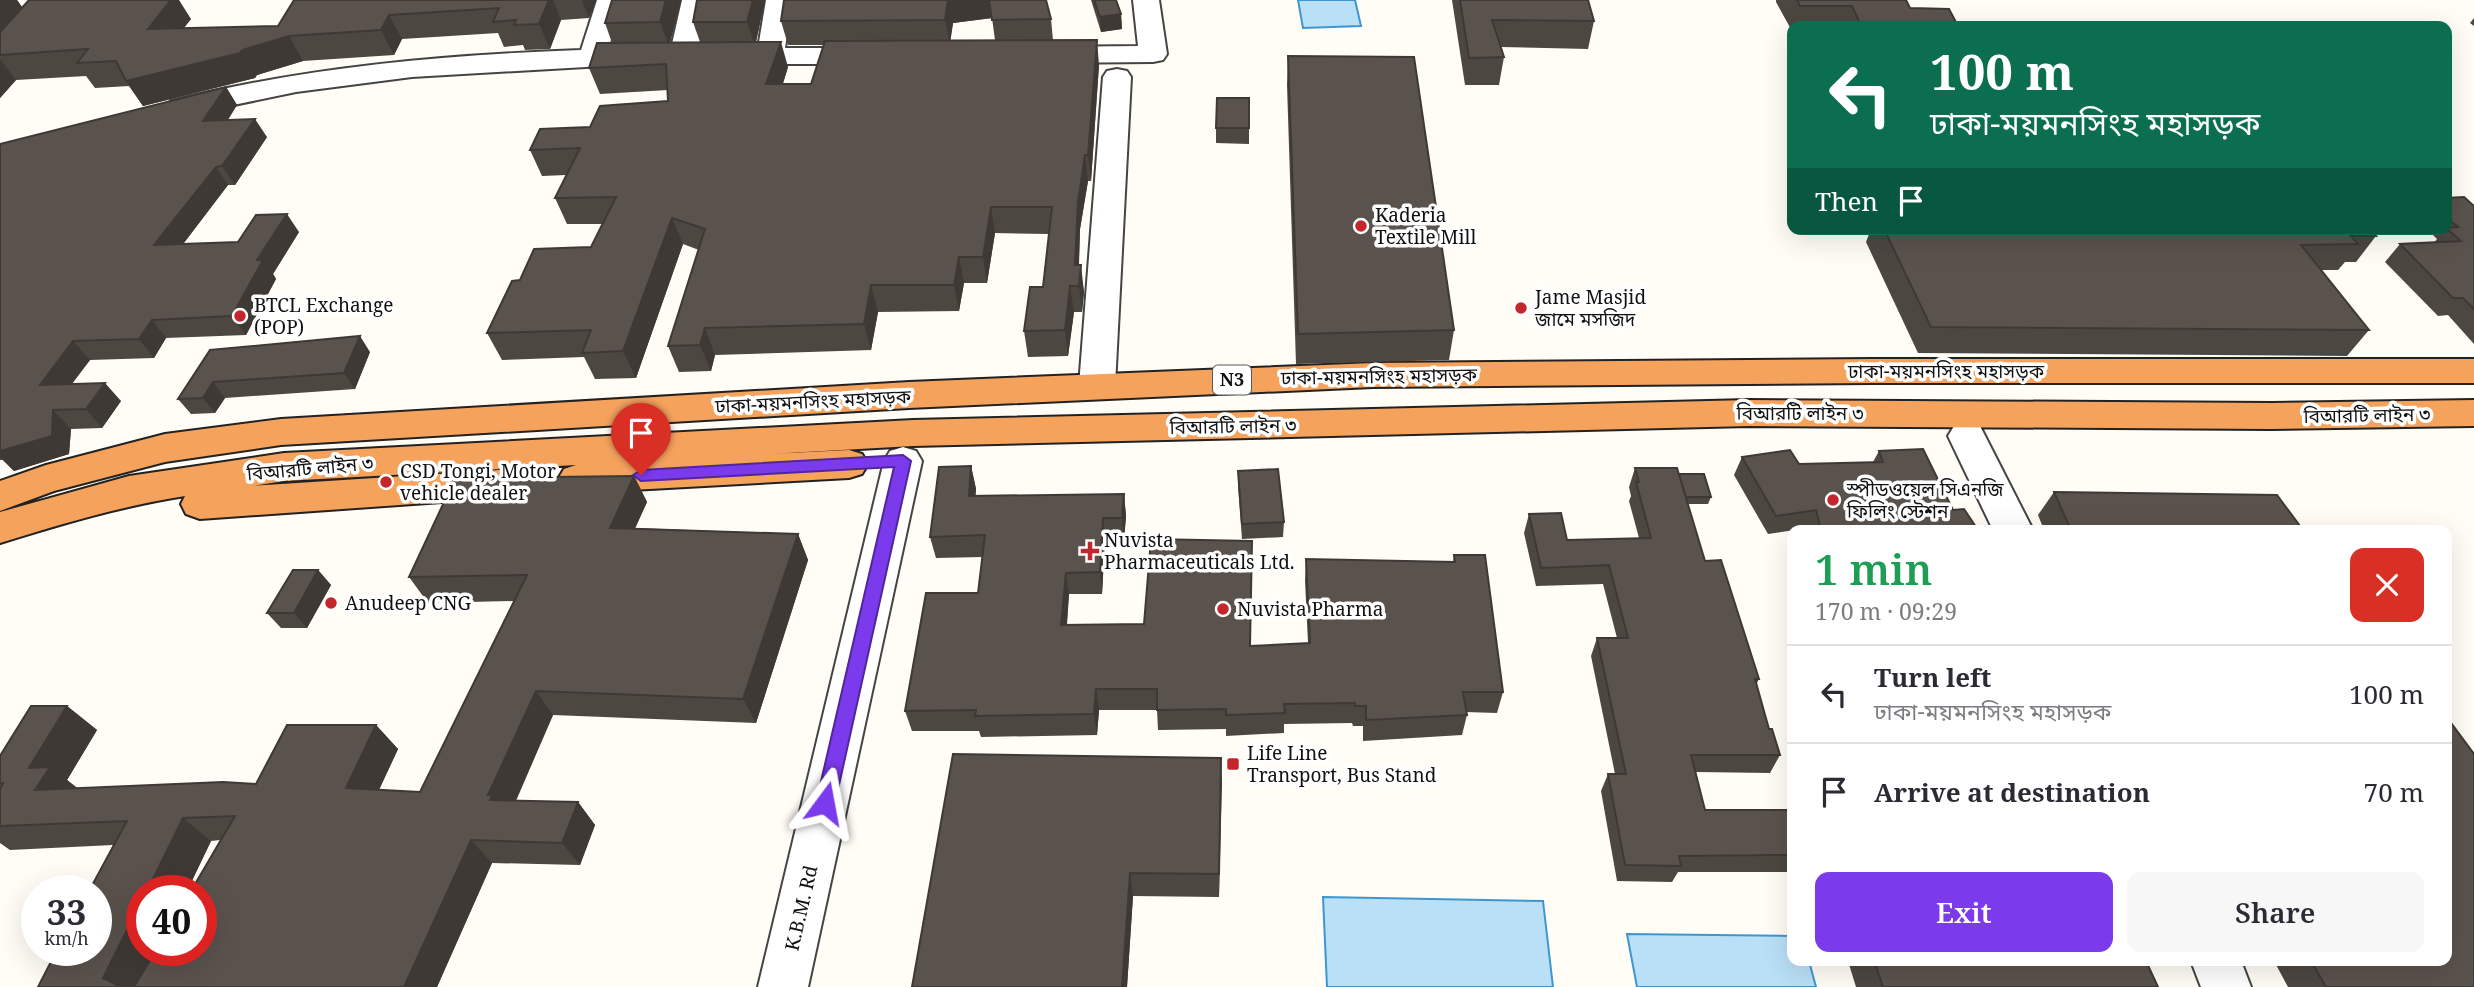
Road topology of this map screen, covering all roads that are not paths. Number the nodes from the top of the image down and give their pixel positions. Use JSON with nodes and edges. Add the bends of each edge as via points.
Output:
{"nodes":[{"id":1,"x":23,"y":0,"type":"edge"},
{"id":2,"x":51,"y":0,"type":"edge"},
{"id":3,"x":610,"y":0,"type":"edge"},
{"id":4,"x":695,"y":0,"type":"edge"},
{"id":5,"x":779,"y":0,"type":"edge"},
{"id":6,"x":1146,"y":0,"type":"edge"},
{"id":7,"x":0,"y":2,"type":"edge"},
{"id":8,"x":26,"y":29,"type":"edge"},
{"id":9,"x":1019,"y":55,"type":"edge"},
{"id":10,"x":769,"y":56,"type":"junction"},
{"id":11,"x":899,"y":56,"type":"edge"},
{"id":12,"x":683,"y":57,"type":"junction"},
{"id":13,"x":592,"y":58,"type":"junction"},
{"id":14,"x":1116,"y":77,"type":"dead end"},
{"id":15,"x":156,"y":113,"type":"edge"},
{"id":16,"x":2474,"y":371,"type":"edge"},
{"id":17,"x":1097,"y":386,"type":"junction"},
{"id":18,"x":2474,"y":413,"type":"edge"},
{"id":19,"x":2474,"y":434,"type":"edge"},
{"id":20,"x":1967,"y":436,"type":"junction"},
{"id":21,"x":903,"y":461,"type":"junction"},
{"id":22,"x":0,"y":496,"type":"edge"},
{"id":23,"x":2011,"y":525,"type":"edge"},
{"id":24,"x":0,"y":528,"type":"edge"},
{"id":25,"x":0,"y":549,"type":"edge"},
{"id":26,"x":2218,"y":966,"type":"edge"},
{"id":27,"x":783,"y":987,"type":"edge"},
{"id":28,"x":2226,"y":987,"type":"edge"}],
"edges":[{"from":1,"to":7,"type":"street"},
{"from":2,"to":8,"type":"street"},
{"from":3,"to":13,"type":"street"},
{"from":4,"to":12,"type":"street"},
{"from":5,"to":10,"type":"street"},
{"from":6,"to":9,"type":"street","via":[[1153,54]]},
{"from":10,"to":11,"type":"street"},
{"from":10,"to":12,"type":"street"},
{"from":12,"to":13,"type":"street"},
{"from":13,"to":15,"type":"street","via":[[415,66],[263,88]]},
{"from":14,"to":17,"type":"street"},
{"from":16,"to":17,"type":"highway","name":"ঢাকা-ময়মনসিংহ মহাসড়ক","number":"N3","via":[[1387,375]]},
{"from":17,"to":22,"type":"highway","name":"ঢাকা-ময়মনসিংহ মহাসড়ক","number":"N3","via":[[281,432],[164,448]]},
{"from":18,"to":24,"type":"highway","name":"বিআরটি লাইন ৩","via":[[1749,413],[913,433],[284,467],[129,490]]},
{"from":19,"to":20,"type":"highway"},
{"from":20,"to":21,"type":"highway","via":[[1295,439]]},
{"from":20,"to":23,"type":"street"},
{"from":21,"to":25,"type":"highway","via":[[211,502],[117,517]]},
{"from":21,"to":27,"type":"street","name":"K.B.M. Rd"},
{"from":26,"to":28,"type":"street"}]}
